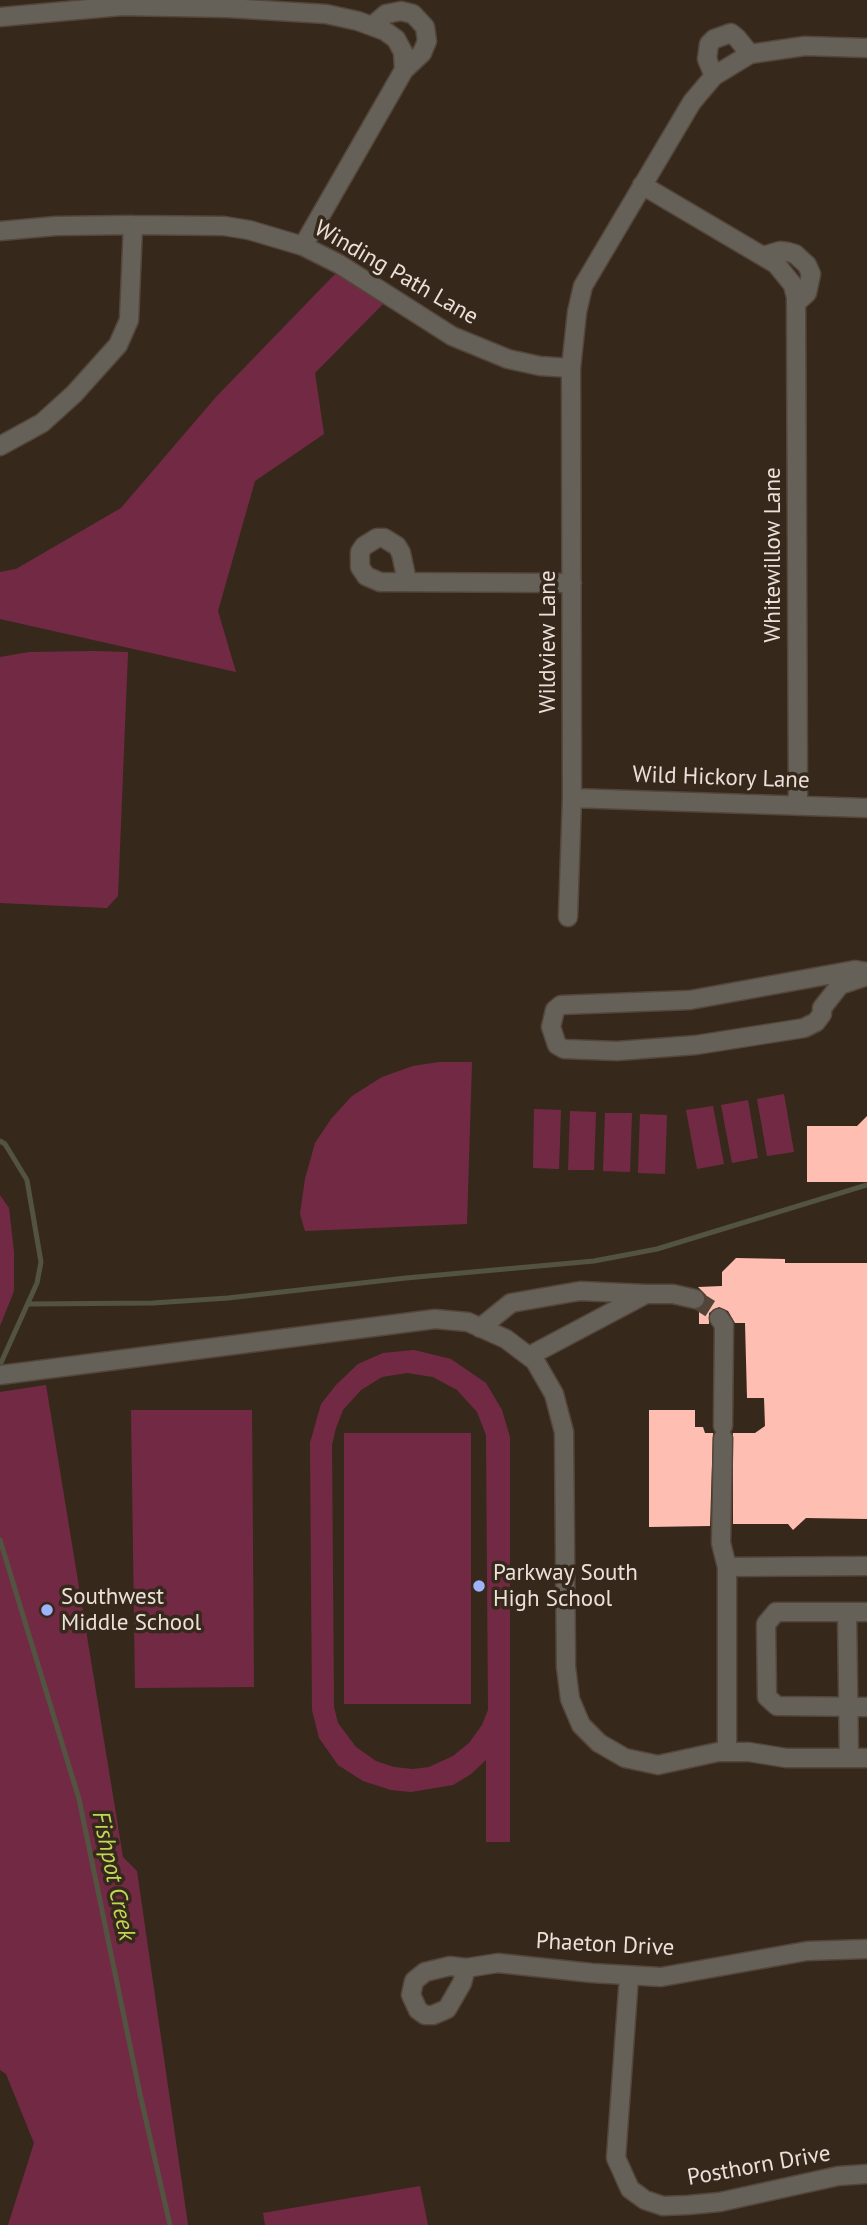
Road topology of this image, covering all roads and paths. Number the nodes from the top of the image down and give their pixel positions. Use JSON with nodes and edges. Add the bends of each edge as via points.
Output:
{"nodes":[{"id":1,"x":0,"y":17,"type":"edge"},
{"id":2,"x":372,"y":26,"type":"junction"},
{"id":3,"x":867,"y":48,"type":"edge"},
{"id":4,"x":750,"y":54,"type":"junction"},
{"id":5,"x":404,"y":70,"type":"junction"},
{"id":6,"x":714,"y":76,"type":"junction"},
{"id":7,"x":642,"y":185,"type":"junction"},
{"id":8,"x":133,"y":225,"type":"junction"},
{"id":9,"x":0,"y":231,"type":"edge"},
{"id":10,"x":303,"y":246,"type":"junction"},
{"id":11,"x":571,"y":368,"type":"junction"},
{"id":12,"x":0,"y":446,"type":"edge"},
{"id":13,"x":407,"y":581,"type":"dead end"},
{"id":14,"x":572,"y":583,"type":"junction"},
{"id":15,"x":572,"y":798,"type":"junction"},
{"id":16,"x":798,"y":806,"type":"junction"},
{"id":17,"x":867,"y":808,"type":"edge"},
{"id":18,"x":568,"y":917,"type":"dead end"},
{"id":19,"x":867,"y":974,"type":"edge"},
{"id":20,"x":810,"y":978,"type":"junction"},
{"id":21,"x":821,"y":1008,"type":"junction"},
{"id":22,"x":646,"y":1294,"type":"junction"},
{"id":23,"x":695,"y":1299,"type":"tunnel mouth"},
{"id":24,"x":719,"y":1318,"type":"tunnel mouth"},
{"id":25,"x":480,"y":1328,"type":"junction"},
{"id":26,"x":529,"y":1356,"type":"junction"},
{"id":27,"x":0,"y":1375,"type":"edge"},
{"id":28,"x":867,"y":1566,"type":"edge"},
{"id":29,"x":727,"y":1567,"type":"junction"},
{"id":30,"x":847,"y":1612,"type":"junction"},
{"id":31,"x":867,"y":1612,"type":"edge"},
{"id":32,"x":848,"y":1707,"type":"junction"},
{"id":33,"x":867,"y":1707,"type":"edge"},
{"id":34,"x":727,"y":1752,"type":"junction"},
{"id":35,"x":858,"y":1758,"type":"edge"},
{"id":36,"x":867,"y":1949,"type":"edge"},
{"id":37,"x":466,"y":1968,"type":"dead end"},
{"id":38,"x":629,"y":1976,"type":"junction"},
{"id":39,"x":867,"y":2174,"type":"edge"}],
"edges":[{"from":1,"to":2,"type":"street","via":[[122,6],[215,8],[326,14]]},
{"from":2,"to":5,"type":"street","via":[[396,40]]},
{"from":2,"to":5,"type":"street","via":[[386,14],[401,11],[413,14],[425,27],[427,41],[422,53]]},
{"from":3,"to":4,"type":"street","via":[[805,46]]},
{"from":4,"to":6,"type":"street"},
{"from":4,"to":6,"type":"street","via":[[731,33],[714,39],[707,59]]},
{"from":5,"to":10,"type":"street"},
{"from":6,"to":7,"type":"street","via":[[692,102]]},
{"from":7,"to":11,"type":"street","via":[[583,286]]},
{"from":7,"to":16,"type":"street","name":"Whitewillow Lane","via":[[776,264],[793,285]]},
{"from":8,"to":9,"type":"street","name":"Winding Path Lane"},
{"from":8,"to":10,"type":"street","name":"Winding Path Lane","via":[[225,226]]},
{"from":8,"to":12,"type":"street","via":[[129,320],[118,345],[41,423]]},
{"from":10,"to":11,"type":"street","name":"Winding Path Lane","via":[[340,264],[452,336],[508,359]]},
{"from":11,"to":14,"type":"street","name":"Wildview Lane"},
{"from":13,"to":14,"type":"street"},
{"from":14,"to":15,"type":"street","name":"Wildview Lane"},
{"from":15,"to":16,"type":"street","name":"Wild Hickory Lane"},
{"from":15,"to":18,"type":"street","name":"Wildview Lane"},
{"from":16,"to":17,"type":"street","name":"Wild Hickory Lane"},
{"from":19,"to":20,"type":"street","via":[[855,970]]},
{"from":19,"to":21,"type":"street","via":[[840,985]]},
{"from":20,"to":21,"type":"street"},
{"from":20,"to":21,"type":"street","via":[[690,1000],[561,1005],[555,1010],[553,1039],[564,1049],[617,1051],[696,1045],[804,1028],[816,1022]]},
{"from":22,"to":23,"type":"street"},
{"from":22,"to":25,"type":"street","via":[[580,1292],[511,1303]]},
{"from":22,"to":26,"type":"street"},
{"from":24,"to":29,"type":"street","via":[[724,1325],[721,1543]]},
{"from":25,"to":26,"type":"street"},
{"from":25,"to":27,"type":"street","via":[[468,1322],[435,1319]]},
{"from":26,"to":34,"type":"street","via":[[554,1394],[564,1432],[566,1667],[570,1699],[581,1725],[599,1743],[625,1758],[658,1765]]},
{"from":28,"to":29,"type":"street"},
{"from":29,"to":34,"type":"street"},
{"from":30,"to":31,"type":"street"},
{"from":30,"to":32,"type":"street"},
{"from":30,"to":32,"type":"street","via":[[776,1612],[766,1624],[767,1697],[777,1706]]},
{"from":32,"to":33,"type":"street"},
{"from":32,"to":35,"type":"street"},
{"from":34,"to":35,"type":"street"},
{"from":36,"to":38,"type":"street","name":"Phaeton Drive","via":[[807,1951],[661,1977]]},
{"from":37,"to":38,"type":"street","name":"Phaeton Drive","via":[[498,1963]]},
{"from":38,"to":39,"type":"street","name":"Posthorn Drive","via":[[616,2158],[631,2189],[663,2206],[688,2205]]}]}
